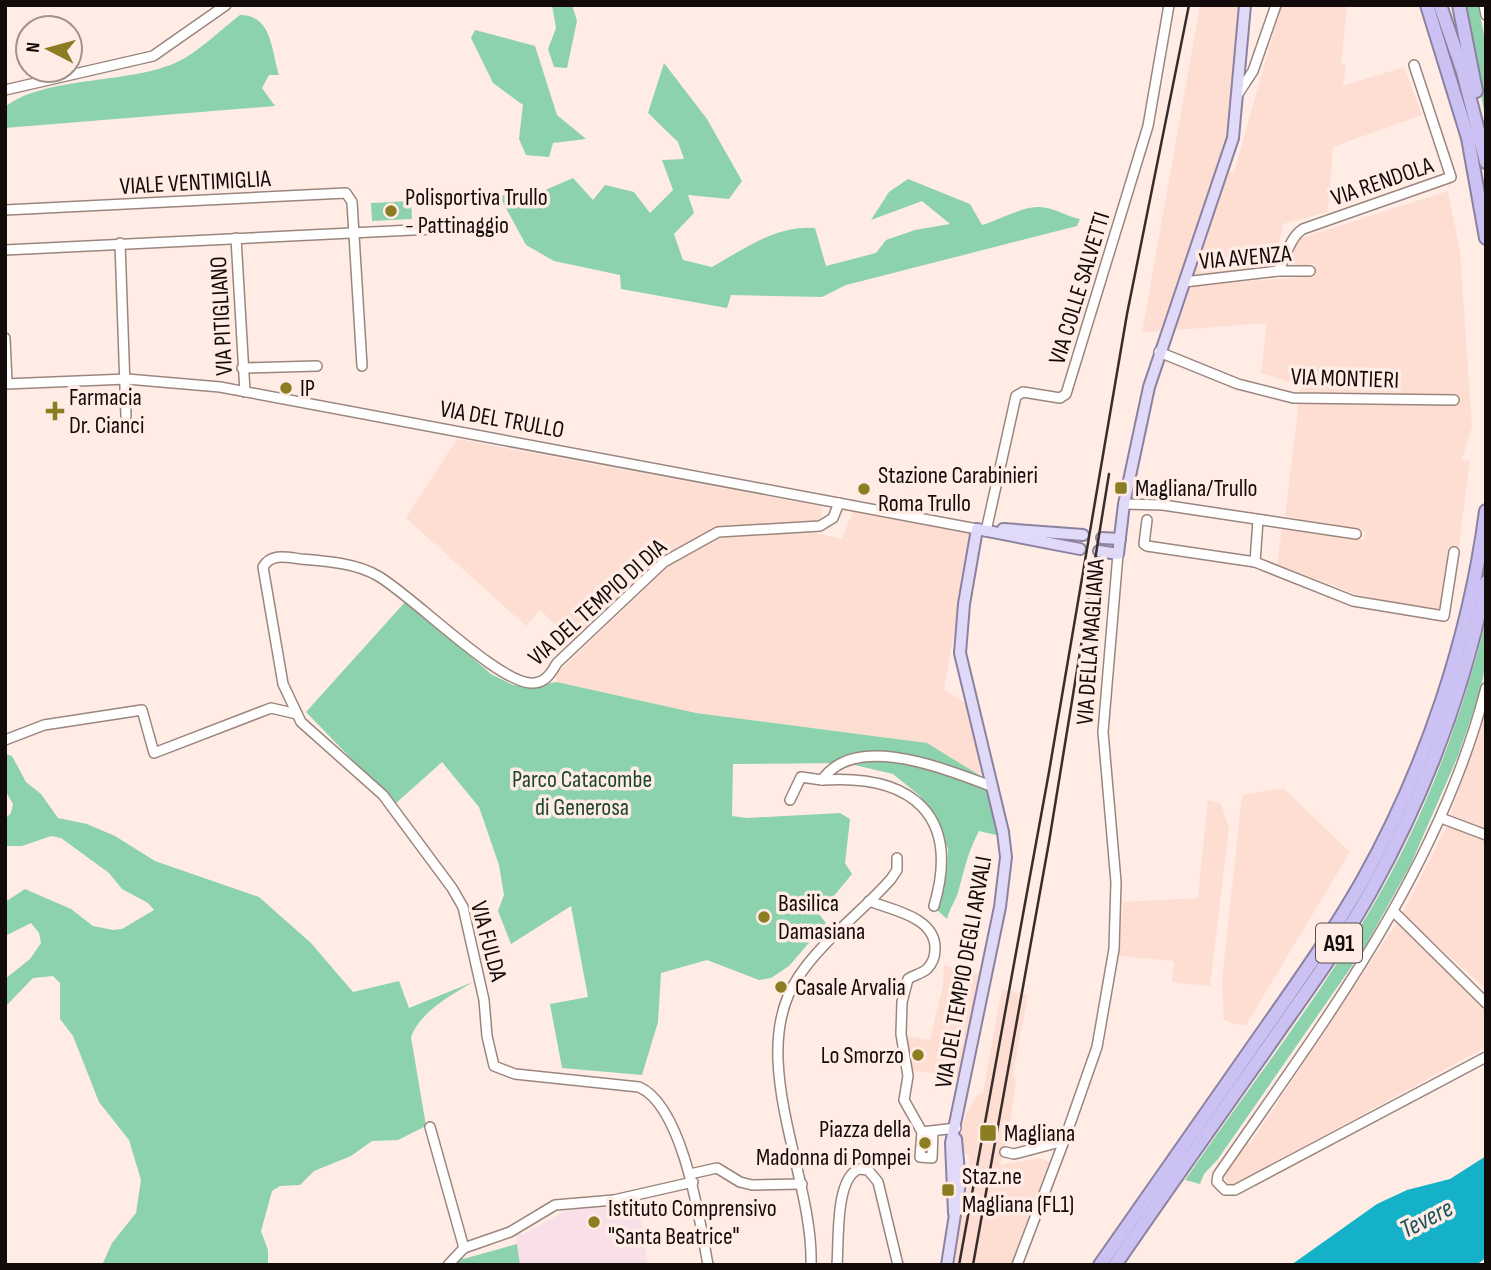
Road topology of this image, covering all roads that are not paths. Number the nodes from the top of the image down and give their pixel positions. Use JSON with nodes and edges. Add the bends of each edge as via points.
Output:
{"nodes":[{"id":1,"x":226,"y":5,"type":"edge"},
{"id":2,"x":1169,"y":5,"type":"edge"},
{"id":3,"x":1245,"y":5,"type":"edge"},
{"id":4,"x":1276,"y":5,"type":"edge"},
{"id":5,"x":1427,"y":5,"type":"edge"},
{"id":6,"x":1440,"y":5,"type":"edge"},
{"id":7,"x":1459,"y":5,"type":"edge"},
{"id":8,"x":1484,"y":5,"type":"edge"},
{"id":9,"x":1486,"y":15,"type":"edge"},
{"id":10,"x":1414,"y":65,"type":"dead end"},
{"id":11,"x":5,"y":90,"type":"edge"},
{"id":12,"x":1238,"y":94,"type":"junction"},
{"id":13,"x":1486,"y":159,"type":"edge"},
{"id":14,"x":5,"y":210,"type":"edge"},
{"id":15,"x":494,"y":226,"type":"dead end"},
{"id":16,"x":354,"y":231,"type":"junction"},
{"id":17,"x":236,"y":238,"type":"junction"},
{"id":18,"x":1486,"y":239,"type":"edge"},
{"id":19,"x":120,"y":243,"type":"junction"},
{"id":20,"x":5,"y":250,"type":"edge"},
{"id":21,"x":1278,"y":271,"type":"junction"},
{"id":22,"x":1310,"y":271,"type":"dead end"},
{"id":23,"x":1184,"y":282,"type":"junction"},
{"id":24,"x":5,"y":338,"type":"edge"},
{"id":25,"x":1159,"y":352,"type":"junction"},
{"id":26,"x":317,"y":366,"type":"dead end"},
{"id":27,"x":362,"y":366,"type":"dead end"},
{"id":28,"x":242,"y":369,"type":"junction"},
{"id":29,"x":127,"y":379,"type":"junction"},
{"id":30,"x":6,"y":383,"type":"edge"},
{"id":31,"x":245,"y":392,"type":"junction"},
{"id":32,"x":1454,"y":400,"type":"dead end"},
{"id":33,"x":127,"y":416,"type":"dead end"},
{"id":34,"x":838,"y":503,"type":"junction"},
{"id":35,"x":1124,"y":505,"type":"junction"},
{"id":36,"x":1486,"y":511,"type":"edge"},
{"id":37,"x":1147,"y":520,"type":"dead end"},
{"id":38,"x":1258,"y":520,"type":"junction"},
{"id":39,"x":982,"y":530,"type":"junction"},
{"id":40,"x":1356,"y":534,"type":"dead end"},
{"id":41,"x":1083,"y":535,"type":"dead end"},
{"id":42,"x":1102,"y":538,"type":"dead end"},
{"id":43,"x":1120,"y":539,"type":"junction"},
{"id":44,"x":1080,"y":549,"type":"dead end"},
{"id":45,"x":1100,"y":551,"type":"dead end"},
{"id":46,"x":1454,"y":552,"type":"dead end"},
{"id":47,"x":1118,"y":554,"type":"junction"},
{"id":48,"x":276,"y":556,"type":"joint"},
{"id":49,"x":1255,"y":562,"type":"junction"},
{"id":50,"x":1486,"y":582,"type":"edge"},
{"id":51,"x":1486,"y":688,"type":"edge"},
{"id":52,"x":296,"y":714,"type":"junction"},
{"id":53,"x":5,"y":740,"type":"edge"},
{"id":54,"x":822,"y":780,"type":"junction"},
{"id":55,"x":991,"y":786,"type":"junction"},
{"id":56,"x":790,"y":800,"type":"dead end"},
{"id":57,"x":1441,"y":818,"type":"junction"},
{"id":58,"x":1486,"y":835,"type":"edge"},
{"id":59,"x":897,"y":858,"type":"dead end"},
{"id":60,"x":869,"y":901,"type":"junction"},
{"id":61,"x":934,"y":906,"type":"dead end"},
{"id":62,"x":1395,"y":913,"type":"junction"},
{"id":63,"x":1486,"y":1003,"type":"edge"},
{"id":64,"x":1486,"y":1057,"type":"edge"},
{"id":65,"x":430,"y":1127,"type":"dead end"},
{"id":66,"x":955,"y":1130,"type":"junction"},
{"id":67,"x":1064,"y":1141,"type":"junction"},
{"id":68,"x":1005,"y":1152,"type":"dead end"},
{"id":69,"x":692,"y":1178,"type":"junction"},
{"id":70,"x":802,"y":1184,"type":"junction"},
{"id":71,"x":464,"y":1248,"type":"junction"},
{"id":72,"x":448,"y":1265,"type":"edge"},
{"id":73,"x":708,"y":1265,"type":"edge"},
{"id":74,"x":811,"y":1265,"type":"edge"},
{"id":75,"x":837,"y":1265,"type":"edge"},
{"id":76,"x":898,"y":1265,"type":"edge"},
{"id":77,"x":947,"y":1265,"type":"edge"},
{"id":78,"x":1017,"y":1265,"type":"edge"},
{"id":79,"x":1100,"y":1265,"type":"edge"},
{"id":80,"x":1115,"y":1265,"type":"edge"}],
"edges":[{"from":1,"to":11,"type":"street","via":[[153,56]]},
{"from":2,"to":39,"type":"street","name":"VIA COLLE SALVETTI","via":[[1148,126],[1066,394],[1060,398],[1023,392],[1016,396]]},
{"from":3,"to":12,"type":"main road","name":"VIA DELLA MAGLIANA"},
{"from":4,"to":12,"type":"street","name":"VIA DELLA MAGLIANA","via":[[1253,71]]},
{"from":5,"to":18,"type":"highway","via":[[1468,138]]},
{"from":6,"to":13,"type":"highway"},
{"from":7,"to":13,"type":"highway"},
{"from":8,"to":9,"type":"street"},
{"from":10,"to":21,"type":"street","name":"VIA RENDOLA","via":[[1451,177],[1303,229],[1292,239]]},
{"from":12,"to":23,"type":"main road","name":"VIA DELLA MAGLIANA","via":[[1233,138]]},
{"from":14,"to":16,"type":"street","name":"VIALE VENTIMIGLIA","via":[[345,193],[351,199]]},
{"from":15,"to":16,"type":"street"},
{"from":16,"to":17,"type":"street"},
{"from":16,"to":27,"type":"street"},
{"from":17,"to":19,"type":"street"},
{"from":17,"to":28,"type":"street","name":"VIA PITIGLIANO"},
{"from":19,"to":20,"type":"street"},
{"from":19,"to":29,"type":"street"},
{"from":21,"to":22,"type":"street","name":"VIA AVENZA"},
{"from":21,"to":23,"type":"street","name":"VIA AVENZA"},
{"from":23,"to":25,"type":"main road","name":"VIA DELLA MAGLIANA"},
{"from":24,"to":30,"type":"street"},
{"from":25,"to":32,"type":"street","name":"VIA MONTIERI","via":[[1238,384],[1293,398]]},
{"from":25,"to":35,"type":"main road","name":"VIA DELLA MAGLIANA"},
{"from":26,"to":28,"type":"street"},
{"from":28,"to":31,"type":"street","name":"VIA PITIGLIANO"},
{"from":29,"to":30,"type":"street","name":"VIA DEL TRULLO"},
{"from":29,"to":31,"type":"street","name":"VIA DEL TRULLO"},
{"from":29,"to":33,"type":"street"},
{"from":31,"to":34,"type":"street","name":"VIA DEL TRULLO"},
{"from":34,"to":39,"type":"street","name":"VIA DEL TRULLO"},
{"from":34,"to":48,"type":"street","name":"VIA DEL TEMPIO DI DIA","via":[[833,518],[820,526],[718,533],[667,560],[557,663],[547,678],[531,684],[503,674],[377,575]]},
{"from":35,"to":38,"type":"street","via":[[1163,505]]},
{"from":35,"to":43,"type":"main road","name":"VIA DELLA MAGLIANA"},
{"from":36,"to":79,"type":"highway","number":"A91","via":[[1470,598],[1447,682],[1415,772],[1381,846],[1316,956]]},
{"from":37,"to":49,"type":"street","via":[[1147,546]]},
{"from":38,"to":40,"type":"street"},
{"from":38,"to":49,"type":"street"},
{"from":39,"to":41,"type":"main road","name":"VIA DEL TRULLO"},
{"from":39,"to":44,"type":"main road","name":"VIA DEL TRULLO"},
{"from":39,"to":55,"type":"main road","name":"VIA DEL TEMPIO DEGLI ARVALI","via":[[964,604],[960,653]]},
{"from":42,"to":43,"type":"main road"},
{"from":43,"to":47,"type":"main road","name":"VIA DELLA MAGLIANA"},
{"from":45,"to":47,"type":"main road"},
{"from":46,"to":49,"type":"street","via":[[1444,616],[1353,601]]},
{"from":47,"to":67,"type":"street","name":"VIA DELLA MAGLIANA","via":[[1104,732],[1116,882],[1114,949],[1097,1047]]},
{"from":48,"to":52,"type":"street","name":"VIA FULDA","via":[[264,564],[262,576],[283,684]]},
{"from":50,"to":80,"type":"highway","number":"A91","via":[[1436,754],[1381,873],[1329,958]]},
{"from":51,"to":57,"type":"street"},
{"from":52,"to":53,"type":"street","via":[[271,708],[154,753],[142,710],[44,724]]},
{"from":52,"to":69,"type":"street","name":"VIA FULDA","via":[[383,795],[456,894],[465,913],[494,1066],[515,1074],[646,1090],[661,1105]]},
{"from":54,"to":55,"type":"street","via":[[834,765],[850,760],[909,757]]},
{"from":54,"to":56,"type":"street","via":[[801,777]]},
{"from":54,"to":61,"type":"street","via":[[874,781],[918,800],[943,849],[942,879]]},
{"from":55,"to":66,"type":"main road","name":"VIA DEL TEMPIO DEGLI ARVALI","via":[[1005,845],[1003,887]]},
{"from":57,"to":58,"type":"street"},
{"from":57,"to":62,"type":"street"},
{"from":59,"to":60,"type":"street","via":[[894,874]]},
{"from":60,"to":66,"type":"street","via":[[914,918],[933,934],[932,962],[908,979],[902,1002],[901,1034],[908,1076],[904,1100],[928,1132]]},
{"from":60,"to":70,"type":"street","via":[[801,973],[784,1012],[776,1052]]},
{"from":62,"to":63,"type":"street"},
{"from":62,"to":64,"type":"street","via":[[1218,1175],[1218,1185],[1228,1191],[1235,1189]]},
{"from":65,"to":71,"type":"street"},
{"from":66,"to":77,"type":"main road","via":[[960,1175]]},
{"from":67,"to":68,"type":"street","via":[[1014,1154]]},
{"from":67,"to":78,"type":"street","name":"VIA DELLA MAGLIANA"},
{"from":69,"to":70,"type":"street","via":[[717,1168],[752,1185]]},
{"from":69,"to":71,"type":"street","via":[[614,1200],[555,1205],[510,1232]]},
{"from":69,"to":73,"type":"street","name":"VIA FULDA"},
{"from":70,"to":74,"type":"street"},
{"from":71,"to":72,"type":"street"},
{"from":75,"to":76,"type":"street","via":[[843,1187],[848,1175],[859,1169],[870,1172],[878,1182]]}]}
